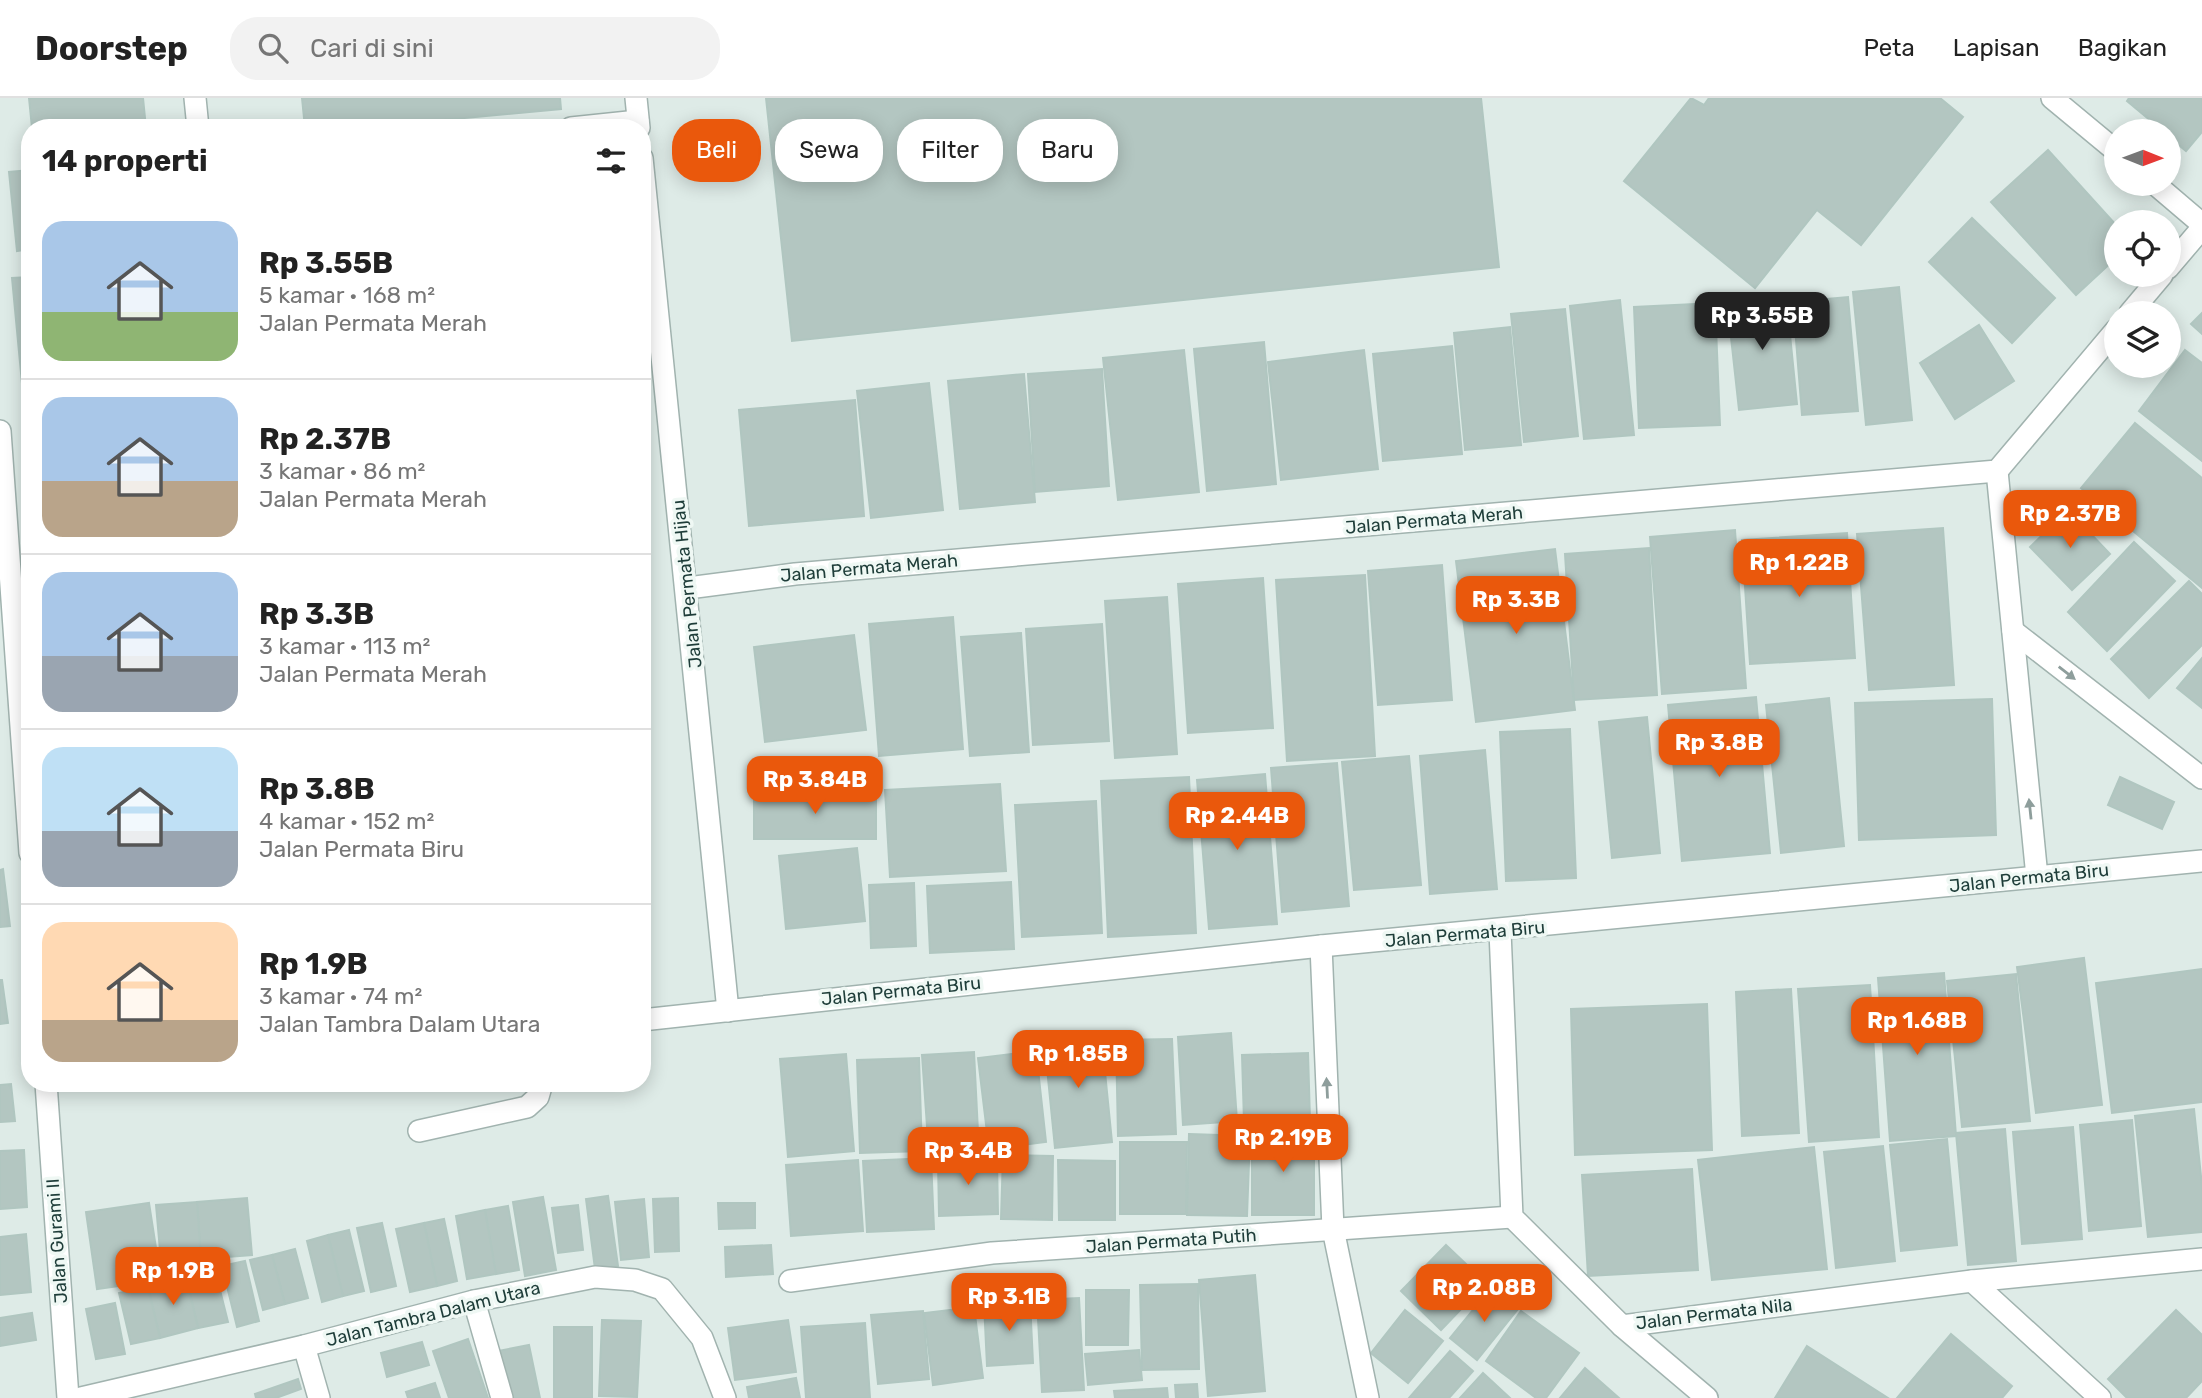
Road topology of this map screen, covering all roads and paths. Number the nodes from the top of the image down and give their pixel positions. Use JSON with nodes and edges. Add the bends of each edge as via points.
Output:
{"nodes":[{"id":1,"x":195,"y":98,"type":"edge"},
{"id":2,"x":636,"y":98,"type":"edge"},
{"id":3,"x":2052,"y":98,"type":"edge"},
{"id":4,"x":197,"y":119,"type":"edge"},
{"id":5,"x":638,"y":119,"type":"edge"},
{"id":6,"x":2104,"y":141,"type":"edge"},
{"id":7,"x":2168,"y":196,"type":"edge"},
{"id":8,"x":2202,"y":226,"type":"edge"},
{"id":9,"x":651,"y":242,"type":"edge"},
{"id":10,"x":2181,"y":252,"type":"edge"},
{"id":11,"x":2152,"y":287,"type":"edge"},
{"id":12,"x":2140,"y":301,"type":"edge"},
{"id":13,"x":2104,"y":344,"type":"edge"},
{"id":14,"x":0,"y":431,"type":"edge"},
{"id":15,"x":1997,"y":471,"type":"junction"},
{"id":16,"x":688,"y":587,"type":"junction"},
{"id":17,"x":2013,"y":631,"type":"junction"},
{"id":18,"x":21,"y":726,"type":"edge"},
{"id":19,"x":2202,"y":778,"type":"edge"},
{"id":20,"x":2202,"y":861,"type":"edge"},
{"id":21,"x":2037,"y":877,"type":"junction"},
{"id":22,"x":1500,"y":931,"type":"junction"},
{"id":23,"x":1321,"y":946,"type":"junction"},
{"id":24,"x":728,"y":1011,"type":"junction"},
{"id":25,"x":651,"y":1019,"type":"edge"},
{"id":26,"x":47,"y":1092,"type":"edge"},
{"id":27,"x":539,"y":1092,"type":"edge"},
{"id":28,"x":419,"y":1130,"type":"dead end"},
{"id":29,"x":1512,"y":1217,"type":"junction"},
{"id":30,"x":1333,"y":1230,"type":"junction"},
{"id":31,"x":2202,"y":1259,"type":"edge"},
{"id":32,"x":790,"y":1281,"type":"dead end"},
{"id":33,"x":1972,"y":1281,"type":"junction"},
{"id":34,"x":474,"y":1301,"type":"junction"},
{"id":35,"x":1622,"y":1326,"type":"junction"},
{"id":36,"x":304,"y":1346,"type":"junction"},
{"id":37,"x":116,"y":1394,"type":"edge"},
{"id":38,"x":68,"y":1398,"type":"edge"},
{"id":39,"x":81,"y":1398,"type":"edge"},
{"id":40,"x":319,"y":1398,"type":"edge"},
{"id":41,"x":502,"y":1398,"type":"edge"},
{"id":42,"x":725,"y":1398,"type":"edge"},
{"id":43,"x":1368,"y":1398,"type":"edge"},
{"id":44,"x":1707,"y":1398,"type":"edge"},
{"id":45,"x":2099,"y":1398,"type":"edge"}],
"edges":[{"from":1,"to":4,"type":"street"},
{"from":2,"to":5,"type":"street"},
{"from":3,"to":6,"type":"street"},
{"from":7,"to":8,"type":"street"},
{"from":8,"to":10,"type":"street"},
{"from":9,"to":16,"type":"street","name":"Jalan Permata Hijau"},
{"from":11,"to":12,"type":"street"},
{"from":13,"to":15,"type":"street"},
{"from":14,"to":18,"type":"street"},
{"from":15,"to":16,"type":"street","name":"Jalan Permata Merah","via":[[795,574]]},
{"from":15,"to":17,"type":"street"},
{"from":16,"to":24,"type":"street","name":"Jalan Permata Hijau"},
{"from":17,"to":19,"type":"street","one_way":true},
{"from":21,"to":17,"type":"street","one_way":true},
{"from":20,"to":21,"type":"street","name":"Jalan Permata Biru"},
{"from":21,"to":22,"type":"street","name":"Jalan Permata Biru"},
{"from":22,"to":23,"type":"street","name":"Jalan Permata Biru"},
{"from":22,"to":29,"type":"street"},
{"from":23,"to":24,"type":"street","name":"Jalan Permata Biru"},
{"from":30,"to":23,"type":"street","one_way":true},
{"from":24,"to":25,"type":"street","name":"Jalan Permata Biru"},
{"from":26,"to":38,"type":"street","name":"Jalan Gurami II"},
{"from":27,"to":28,"type":"street","via":[[527,1107]]},
{"from":29,"to":30,"type":"street","name":"Jalan Permata Putih"},
{"from":29,"to":35,"type":"street","name":"Jalan Permata Nila"},
{"from":30,"to":32,"type":"street","name":"Jalan Permata Putih","via":[[992,1253]]},
{"from":30,"to":43,"type":"street"},
{"from":31,"to":33,"type":"street","name":"Jalan Permata Nila"},
{"from":33,"to":35,"type":"street","name":"Jalan Permata Nila"},
{"from":33,"to":45,"type":"street"},
{"from":34,"to":36,"type":"street","name":"Jalan Tambra Dalam Utara"},
{"from":34,"to":41,"type":"street"},
{"from":34,"to":42,"type":"street","name":"Jalan Tambra Dalam Utara","via":[[594,1277],[635,1280],[662,1289],[702,1338]]},
{"from":35,"to":44,"type":"street"},
{"from":36,"to":37,"type":"street","name":"Jalan Tambra Dalam Utara"},
{"from":36,"to":40,"type":"street"},
{"from":37,"to":39,"type":"street","name":"Jalan Tambra Dalam Utara"}]}
